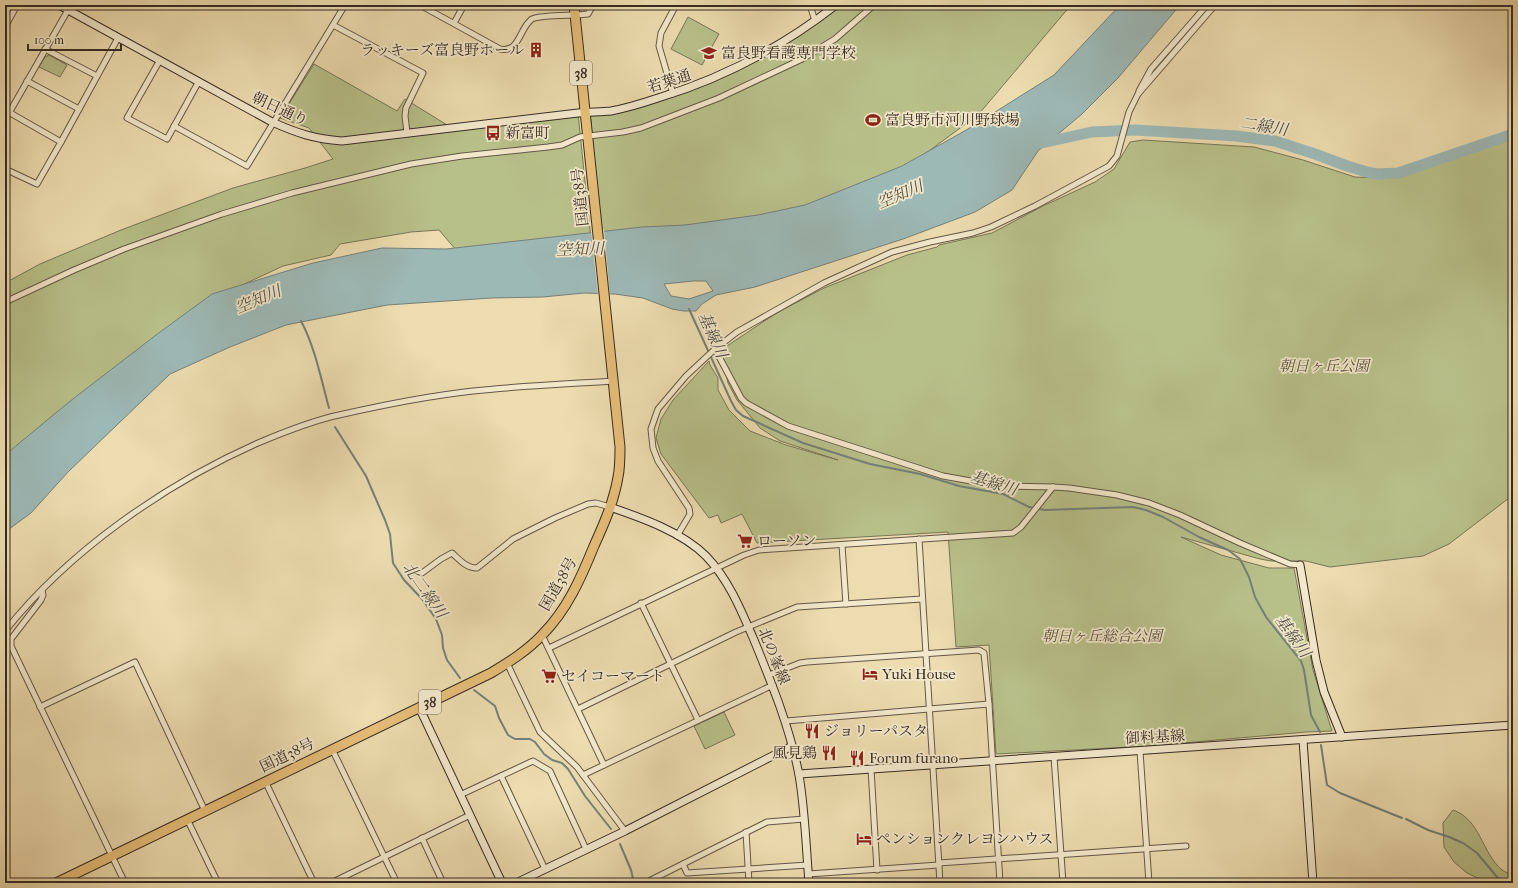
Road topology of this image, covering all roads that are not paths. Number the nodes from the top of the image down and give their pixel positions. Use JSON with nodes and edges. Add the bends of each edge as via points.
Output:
{"nodes":[{"id":1,"x":17,"y":5,"type":"edge"},
{"id":2,"x":59,"y":5,"type":"edge"},
{"id":3,"x":345,"y":5,"type":"edge"},
{"id":4,"x":420,"y":5,"type":"edge"},
{"id":5,"x":464,"y":5,"type":"edge"},
{"id":6,"x":574,"y":5,"type":"edge"},
{"id":7,"x":593,"y":5,"type":"edge"},
{"id":8,"x":676,"y":5,"type":"edge"},
{"id":9,"x":810,"y":5,"type":"edge"},
{"id":10,"x":836,"y":5,"type":"edge"},
{"id":11,"x":874,"y":5,"type":"edge"},
{"id":12,"x":1207,"y":5,"type":"edge"},
{"id":13,"x":1215,"y":5,"type":"edge"},
{"id":14,"x":68,"y":10,"type":"junction"},
{"id":15,"x":576,"y":16,"type":"junction"},
{"id":16,"x":816,"y":21,"type":"junction"},
{"id":17,"x":454,"y":23,"type":"junction"},
{"id":18,"x":332,"y":25,"type":"junction"},
{"id":19,"x":5,"y":27,"type":"edge"},
{"id":20,"x":118,"y":38,"type":"junction"},
{"id":21,"x":46,"y":49,"type":"junction"},
{"id":22,"x":160,"y":60,"type":"junction"},
{"id":23,"x":97,"y":76,"type":"junction"},
{"id":24,"x":27,"y":81,"type":"junction"},
{"id":25,"x":199,"y":81,"type":"junction"},
{"id":26,"x":673,"y":94,"type":"junction"},
{"id":27,"x":1138,"y":94,"type":"junction"},
{"id":28,"x":79,"y":109,"type":"junction"},
{"id":29,"x":7,"y":111,"type":"edge"},
{"id":30,"x":585,"y":113,"type":"junction"},
{"id":31,"x":5,"y":120,"type":"edge"},
{"id":32,"x":272,"y":122,"type":"junction"},
{"id":33,"x":174,"y":126,"type":"junction"},
{"id":34,"x":407,"y":133,"type":"junction"},
{"id":35,"x":588,"y":138,"type":"junction"},
{"id":36,"x":61,"y":142,"type":"junction"},
{"id":37,"x":5,"y":168,"type":"edge"},
{"id":38,"x":5,"y":302,"type":"edge"},
{"id":39,"x":715,"y":349,"type":"junction"},
{"id":40,"x":613,"y":381,"type":"junction"},
{"id":41,"x":1053,"y":487,"type":"junction"},
{"id":42,"x":610,"y":507,"type":"junction"},
{"id":43,"x":677,"y":536,"type":"junction"},
{"id":44,"x":919,"y":539,"type":"junction"},
{"id":45,"x":842,"y":545,"type":"junction"},
{"id":46,"x":1300,"y":565,"type":"joint"},
{"id":47,"x":716,"y":568,"type":"junction"},
{"id":48,"x":422,"y":573,"type":"dead end"},
{"id":49,"x":42,"y":590,"type":"junction"},
{"id":50,"x":922,"y":599,"type":"junction"},
{"id":51,"x":641,"y":603,"type":"junction"},
{"id":52,"x":846,"y":604,"type":"junction"},
{"id":53,"x":749,"y":628,"type":"junction"},
{"id":54,"x":5,"y":631,"type":"edge"},
{"id":55,"x":542,"y":635,"type":"junction"},
{"id":56,"x":549,"y":648,"type":"junction"},
{"id":57,"x":926,"y":654,"type":"junction"},
{"id":58,"x":507,"y":663,"type":"junction"},
{"id":59,"x":671,"y":664,"type":"junction"},
{"id":60,"x":768,"y":675,"type":"junction"},
{"id":61,"x":772,"y":684,"type":"junction"},
{"id":62,"x":989,"y":704,"type":"junction"},
{"id":63,"x":40,"y":707,"type":"junction"},
{"id":64,"x":419,"y":707,"type":"junction"},
{"id":65,"x":930,"y":708,"type":"junction"},
{"id":66,"x":578,"y":709,"type":"junction"},
{"id":67,"x":698,"y":720,"type":"junction"},
{"id":68,"x":786,"y":721,"type":"junction"},
{"id":69,"x":1513,"y":725,"type":"edge"},
{"id":70,"x":1342,"y":737,"type":"junction"},
{"id":71,"x":1303,"y":740,"type":"junction"},
{"id":72,"x":792,"y":746,"type":"junction"},
{"id":73,"x":332,"y":749,"type":"junction"},
{"id":74,"x":1140,"y":751,"type":"junction"},
{"id":75,"x":1054,"y":757,"type":"junction"},
{"id":76,"x":992,"y":761,"type":"junction"},
{"id":77,"x":604,"y":765,"type":"junction"},
{"id":78,"x":934,"y":765,"type":"junction"},
{"id":79,"x":871,"y":769,"type":"junction"},
{"id":80,"x":799,"y":774,"type":"junction"},
{"id":81,"x":582,"y":775,"type":"junction"},
{"id":82,"x":500,"y":776,"type":"junction"},
{"id":83,"x":265,"y":781,"type":"junction"},
{"id":84,"x":460,"y":795,"type":"junction"},
{"id":85,"x":205,"y":811,"type":"junction"},
{"id":86,"x":470,"y":815,"type":"junction"},
{"id":87,"x":804,"y":818,"type":"junction"},
{"id":88,"x":187,"y":819,"type":"junction"},
{"id":89,"x":625,"y":831,"type":"junction"},
{"id":90,"x":746,"y":832,"type":"junction"},
{"id":91,"x":422,"y":838,"type":"junction"},
{"id":92,"x":1186,"y":846,"type":"dead end"},
{"id":93,"x":586,"y":849,"type":"junction"},
{"id":94,"x":1146,"y":849,"type":"junction"},
{"id":95,"x":1061,"y":855,"type":"junction"},
{"id":96,"x":112,"y":856,"type":"junction"},
{"id":97,"x":384,"y":856,"type":"junction"},
{"id":98,"x":999,"y":859,"type":"junction"},
{"id":99,"x":683,"y":864,"type":"junction"},
{"id":100,"x":939,"y":864,"type":"junction"},
{"id":101,"x":808,"y":865,"type":"junction"},
{"id":102,"x":545,"y":869,"type":"junction"},
{"id":103,"x":748,"y":869,"type":"junction"},
{"id":104,"x":877,"y":870,"type":"junction"},
{"id":105,"x":808,"y":874,"type":"junction"},
{"id":106,"x":56,"y":883,"type":"edge"},
{"id":107,"x":125,"y":883,"type":"edge"},
{"id":108,"x":218,"y":883,"type":"edge"},
{"id":109,"x":314,"y":883,"type":"edge"},
{"id":110,"x":331,"y":883,"type":"edge"},
{"id":111,"x":397,"y":883,"type":"edge"},
{"id":112,"x":443,"y":883,"type":"edge"},
{"id":113,"x":502,"y":883,"type":"edge"},
{"id":114,"x":516,"y":883,"type":"edge"},
{"id":115,"x":645,"y":883,"type":"edge"},
{"id":116,"x":749,"y":883,"type":"edge"},
{"id":117,"x":809,"y":883,"type":"edge"},
{"id":118,"x":940,"y":883,"type":"edge"},
{"id":119,"x":1000,"y":883,"type":"edge"},
{"id":120,"x":1063,"y":883,"type":"edge"},
{"id":121,"x":1149,"y":883,"type":"edge"},
{"id":122,"x":1313,"y":883,"type":"edge"}],
"edges":[{"from":1,"to":19,"type":"street"},
{"from":2,"to":14,"type":"street","name":"朝日通り"},
{"from":3,"to":18,"type":"street"},
{"from":4,"to":17,"type":"street"},
{"from":5,"to":17,"type":"street"},
{"from":6,"to":15,"type":"highway","name":"国道38号","number":"38"},
{"from":7,"to":15,"type":"street","via":[[588,14]]},
{"from":8,"to":26,"type":"street","via":[[661,32],[659,46]]},
{"from":9,"to":16,"type":"street"},
{"from":10,"to":16,"type":"street","name":"若葉通"},
{"from":11,"to":35,"type":"street","via":[[835,39],[817,50],[719,98],[641,128]]},
{"from":12,"to":27,"type":"street","via":[[1151,69]]},
{"from":13,"to":27,"type":"street"},
{"from":14,"to":20,"type":"street","name":"朝日通り"},
{"from":14,"to":21,"type":"street"},
{"from":15,"to":17,"type":"street","via":[[532,19],[515,45],[504,50]]},
{"from":15,"to":30,"type":"highway","name":"国道38号","number":"38"},
{"from":16,"to":26,"type":"street","name":"若葉通","via":[[735,69]]},
{"from":18,"to":32,"type":"street"},
{"from":18,"to":34,"type":"street","via":[[423,73],[406,108]]},
{"from":20,"to":22,"type":"street","name":"朝日通り"},
{"from":20,"to":23,"type":"street"},
{"from":21,"to":23,"type":"street"},
{"from":21,"to":24,"type":"street"},
{"from":22,"to":25,"type":"street","name":"朝日通り"},
{"from":22,"to":33,"type":"street","via":[[127,118],[166,139]]},
{"from":23,"to":28,"type":"street"},
{"from":24,"to":28,"type":"street"},
{"from":24,"to":29,"type":"street"},
{"from":25,"to":32,"type":"street","name":"朝日通り"},
{"from":25,"to":33,"type":"street"},
{"from":26,"to":30,"type":"street","name":"若葉通","via":[[611,111]]},
{"from":27,"to":39,"type":"street","via":[[1133,102],[1117,156],[1109,166],[991,227],[892,252],[844,273],[737,332]]},
{"from":28,"to":36,"type":"street"},
{"from":29,"to":31,"type":"street"},
{"from":29,"to":36,"type":"street"},
{"from":30,"to":34,"type":"street","name":"朝日通り"},
{"from":30,"to":35,"type":"highway","name":"国道38号","number":"38"},
{"from":32,"to":33,"type":"street","via":[[247,166]]},
{"from":32,"to":34,"type":"street","name":"朝日通り","via":[[300,134],[324,140],[342,141]]},
{"from":35,"to":38,"type":"street","via":[[580,137],[562,145],[411,164],[292,193],[222,214],[124,249]]},
{"from":35,"to":40,"type":"highway","name":"国道38号","number":"38"},
{"from":36,"to":37,"type":"street","via":[[37,184]]},
{"from":39,"to":41,"type":"street","via":[[741,398],[788,426],[943,476],[999,486]]},
{"from":39,"to":43,"type":"street","via":[[686,376],[658,408],[651,429],[653,448],[658,461],[689,508],[690,514]]},
{"from":40,"to":42,"type":"highway","name":"国道38号","number":"38","via":[[620,461]]},
{"from":40,"to":49,"type":"street","via":[[437,396],[338,415],[285,432],[198,472],[141,508],[91,546]]},
{"from":41,"to":44,"type":"street","via":[[1021,527],[1013,533]]},
{"from":41,"to":46,"type":"street","via":[[1117,495],[1149,503],[1290,564]]},
{"from":42,"to":43,"type":"street","name":"北の峯線"},
{"from":42,"to":48,"type":"street","via":[[596,503],[588,504],[555,518],[513,539],[477,568],[465,565],[452,553]]},
{"from":42,"to":55,"type":"highway","name":"国道38号","number":"38","via":[[575,590]]},
{"from":43,"to":47,"type":"street","name":"北の峯線","via":[[698,550]]},
{"from":44,"to":45,"type":"street"},
{"from":44,"to":50,"type":"street"},
{"from":45,"to":47,"type":"street","via":[[759,550]]},
{"from":45,"to":52,"type":"street"},
{"from":46,"to":70,"type":"street","via":[[1316,660],[1324,692]]},
{"from":47,"to":51,"type":"street"},
{"from":47,"to":53,"type":"street","name":"北の峯線"},
{"from":49,"to":54,"type":"street"},
{"from":49,"to":63,"type":"street","via":[[41,600],[11,643]]},
{"from":50,"to":52,"type":"street"},
{"from":50,"to":57,"type":"street"},
{"from":51,"to":56,"type":"street"},
{"from":51,"to":59,"type":"street"},
{"from":52,"to":53,"type":"street","via":[[796,607]]},
{"from":53,"to":59,"type":"street"},
{"from":53,"to":60,"type":"street","name":"北の峯線"},
{"from":55,"to":56,"type":"street"},
{"from":55,"to":58,"type":"highway","name":"国道38号","number":"38"},
{"from":56,"to":66,"type":"street"},
{"from":57,"to":60,"type":"street","via":[[807,662]]},
{"from":57,"to":62,"type":"street","via":[[978,650],[984,653]]},
{"from":57,"to":65,"type":"street"},
{"from":58,"to":64,"type":"highway","name":"国道38号","number":"38"},
{"from":58,"to":81,"type":"street","via":[[540,732],[578,767]]},
{"from":59,"to":66,"type":"street"},
{"from":59,"to":67,"type":"street"},
{"from":60,"to":61,"type":"street","name":"北の峯線"},
{"from":61,"to":67,"type":"street"},
{"from":61,"to":68,"type":"street","name":"北の峯線"},
{"from":62,"to":65,"type":"street"},
{"from":62,"to":76,"type":"street"},
{"from":63,"to":85,"type":"street","via":[[135,662]]},
{"from":63,"to":96,"type":"street"},
{"from":64,"to":73,"type":"highway","name":"国道38号","number":"38"},
{"from":64,"to":84,"type":"street"},
{"from":65,"to":68,"type":"street"},
{"from":65,"to":78,"type":"street"},
{"from":66,"to":77,"type":"street"},
{"from":67,"to":77,"type":"street"},
{"from":68,"to":72,"type":"street","name":"北の峯線"},
{"from":69,"to":70,"type":"street","name":"御料基線"},
{"from":70,"to":71,"type":"street","name":"御料基線"},
{"from":71,"to":74,"type":"street","name":"御料基線"},
{"from":71,"to":122,"type":"street"},
{"from":72,"to":80,"type":"street","name":"北の峯線"},
{"from":72,"to":89,"type":"street"},
{"from":73,"to":83,"type":"highway","name":"国道38号","number":"38"},
{"from":73,"to":97,"type":"street"},
{"from":74,"to":75,"type":"street","name":"御料基線"},
{"from":74,"to":94,"type":"street"},
{"from":75,"to":76,"type":"street","name":"御料基線"},
{"from":75,"to":95,"type":"street"},
{"from":76,"to":78,"type":"street","name":"御料基線"},
{"from":76,"to":98,"type":"street"},
{"from":77,"to":81,"type":"street"},
{"from":78,"to":79,"type":"street","name":"御料基線"},
{"from":78,"to":100,"type":"street"},
{"from":79,"to":80,"type":"street","name":"御料基線"},
{"from":79,"to":104,"type":"street"},
{"from":80,"to":87,"type":"street","name":"北の峯線"},
{"from":81,"to":89,"type":"street"},
{"from":82,"to":84,"type":"street"},
{"from":82,"to":93,"type":"street","via":[[534,761],[550,771]]},
{"from":82,"to":102,"type":"street"},
{"from":83,"to":85,"type":"highway","name":"国道38号","number":"38"},
{"from":83,"to":109,"type":"street"},
{"from":84,"to":86,"type":"street"},
{"from":85,"to":88,"type":"highway","name":"国道38号","number":"38"},
{"from":86,"to":91,"type":"street"},
{"from":86,"to":113,"type":"street"},
{"from":87,"to":90,"type":"street","via":[[767,822]]},
{"from":87,"to":101,"type":"street","name":"北の峯線"},
{"from":88,"to":96,"type":"highway","name":"国道38号","number":"38"},
{"from":88,"to":108,"type":"street"},
{"from":89,"to":93,"type":"street"},
{"from":90,"to":99,"type":"street"},
{"from":90,"to":103,"type":"street"},
{"from":91,"to":97,"type":"street"},
{"from":91,"to":112,"type":"street"},
{"from":92,"to":94,"type":"street"},
{"from":93,"to":102,"type":"street"},
{"from":94,"to":95,"type":"street"},
{"from":94,"to":121,"type":"street"},
{"from":95,"to":98,"type":"street"},
{"from":95,"to":120,"type":"street"},
{"from":96,"to":106,"type":"highway","name":"国道38号","number":"38"},
{"from":96,"to":107,"type":"street"},
{"from":97,"to":110,"type":"street"},
{"from":97,"to":111,"type":"street"},
{"from":98,"to":100,"type":"street"},
{"from":98,"to":119,"type":"street"},
{"from":99,"to":103,"type":"street","via":[[687,873]]},
{"from":99,"to":115,"type":"street"},
{"from":100,"to":104,"type":"street"},
{"from":100,"to":118,"type":"street"},
{"from":101,"to":103,"type":"street"},
{"from":101,"to":105,"type":"street","name":"北の峯線"},
{"from":102,"to":114,"type":"street"},
{"from":103,"to":116,"type":"street"},
{"from":104,"to":105,"type":"street"},
{"from":105,"to":117,"type":"street","name":"北の峯線"}]}
